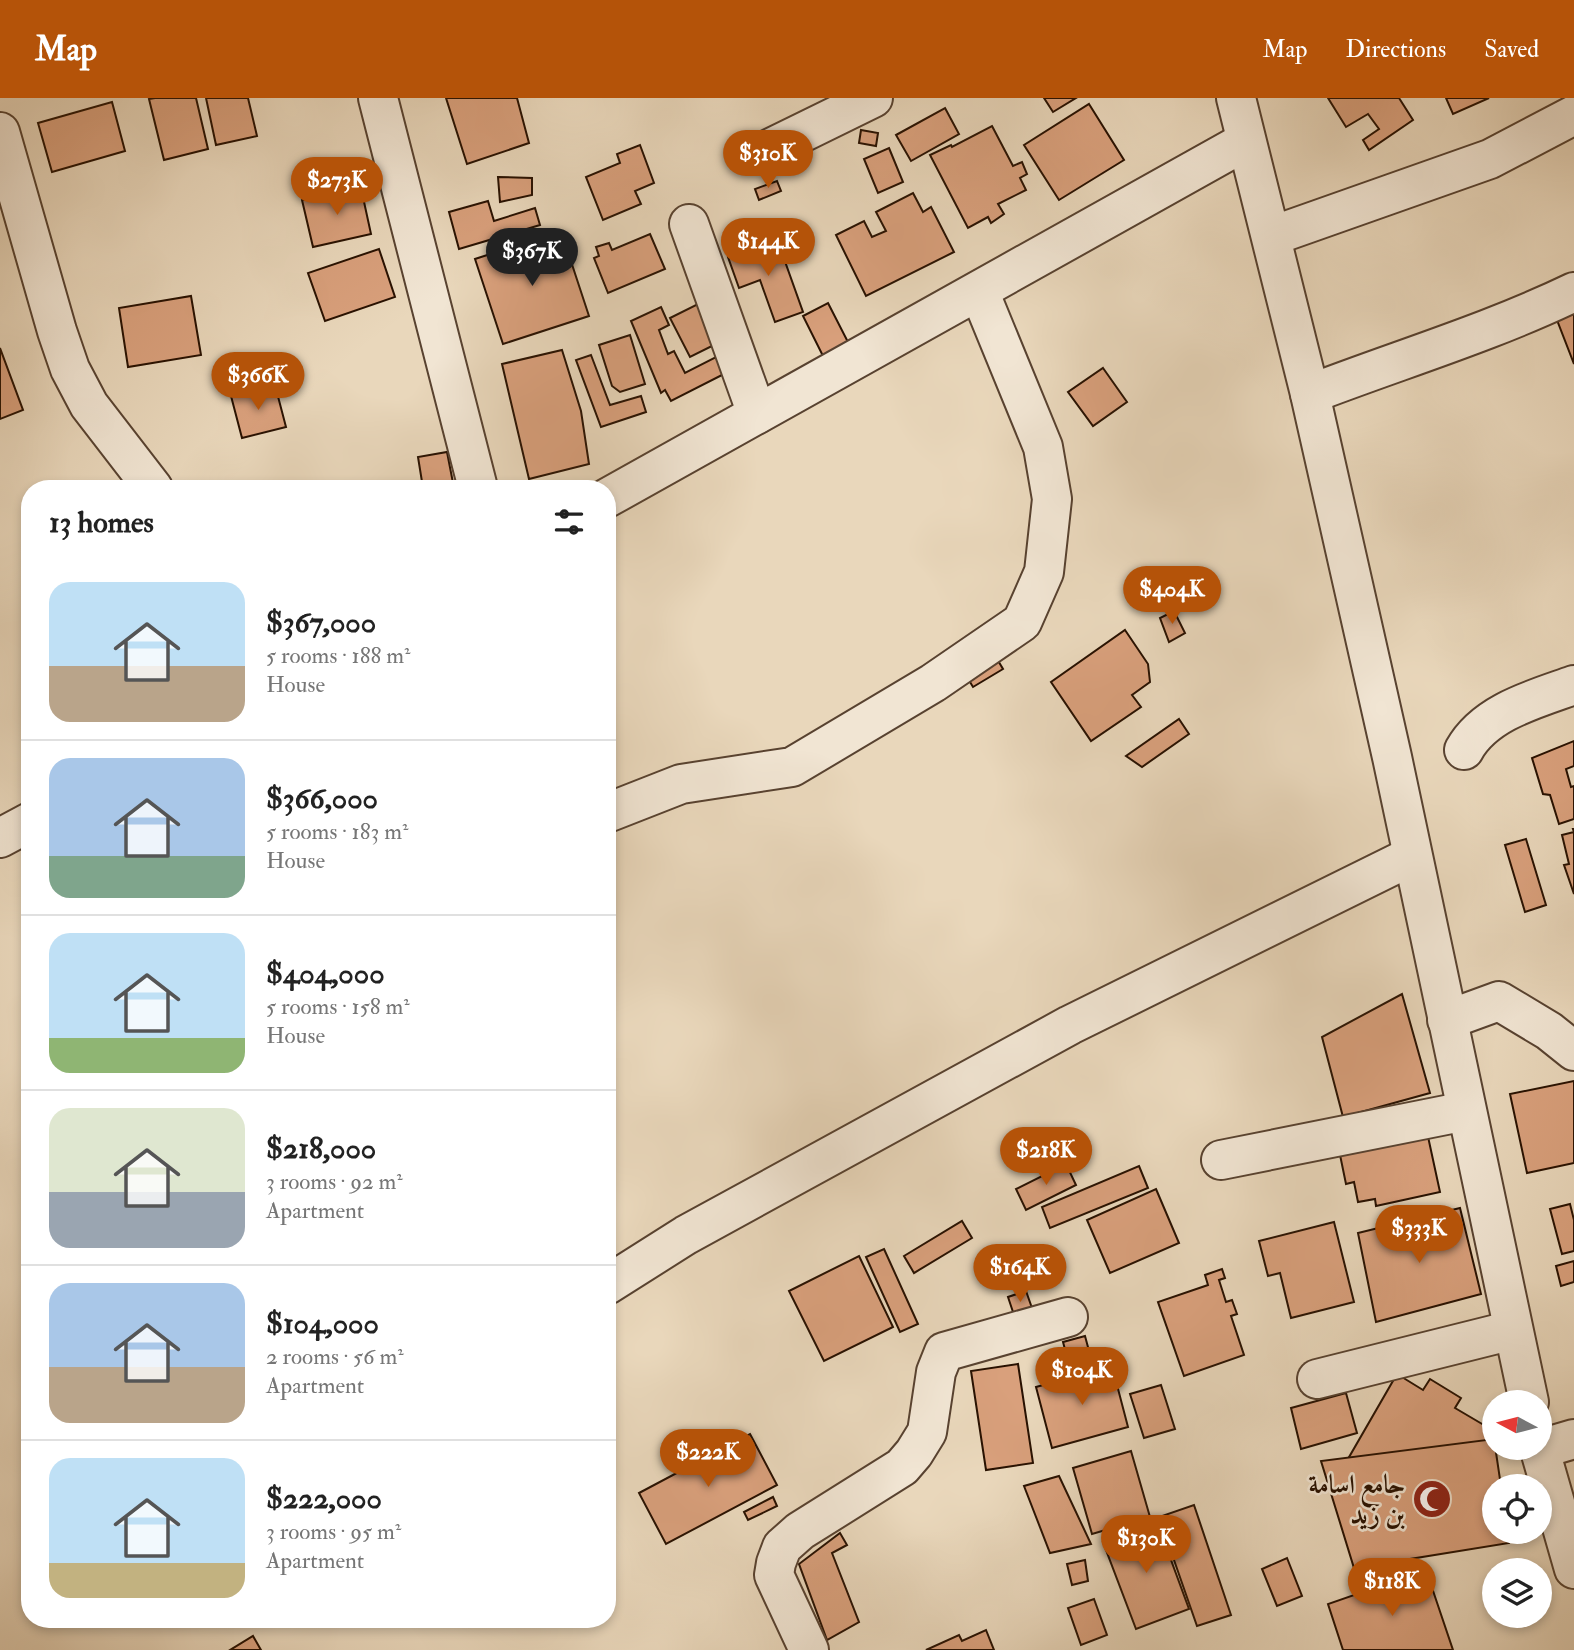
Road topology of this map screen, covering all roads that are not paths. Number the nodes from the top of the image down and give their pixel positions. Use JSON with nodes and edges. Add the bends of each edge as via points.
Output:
{"nodes":[{"id":1,"x":378,"y":98,"type":"edge"},
{"id":2,"x":873,"y":98,"type":"edge"},
{"id":3,"x":1236,"y":98,"type":"edge"},
{"id":4,"x":1574,"y":115,"type":"edge"},
{"id":5,"x":0,"y":132,"type":"edge"},
{"id":6,"x":1247,"y":141,"type":"junction"},
{"id":7,"x":763,"y":152,"type":"dead end"},
{"id":8,"x":689,"y":223,"type":"dead end"},
{"id":9,"x":1272,"y":236,"type":"junction"},
{"id":10,"x":979,"y":291,"type":"junction"},
{"id":11,"x":1574,"y":292,"type":"edge"},
{"id":12,"x":1310,"y":394,"type":"junction"},
{"id":13,"x":757,"y":414,"type":"junction"},
{"id":14,"x":147,"y":480,"type":"edge"},
{"id":15,"x":476,"y":480,"type":"edge"},
{"id":16,"x":616,"y":493,"type":"edge"},
{"id":17,"x":1574,"y":685,"type":"edge"},
{"id":18,"x":1464,"y":750,"type":"dead end"},
{"id":19,"x":616,"y":809,"type":"edge"},
{"id":20,"x":21,"y":827,"type":"edge"},
{"id":21,"x":0,"y":838,"type":"edge"},
{"id":22,"x":1412,"y":856,"type":"junction"},
{"id":23,"x":1447,"y":1020,"type":"junction"},
{"id":24,"x":1574,"y":1051,"type":"edge"},
{"id":25,"x":1466,"y":1111,"type":"junction"},
{"id":26,"x":1221,"y":1160,"type":"dead end"},
{"id":27,"x":616,"y":1278,"type":"edge"},
{"id":28,"x":1068,"y":1317,"type":"dead end"},
{"id":29,"x":1513,"y":1330,"type":"junction"},
{"id":30,"x":1317,"y":1379,"type":"dead end"},
{"id":31,"x":1526,"y":1390,"type":"edge"},
{"id":32,"x":1552,"y":1450,"type":"edge"},
{"id":33,"x":1574,"y":1570,"type":"edge"},
{"id":34,"x":809,"y":1650,"type":"edge"}],
"edges":[{"from":1,"to":15,"type":"street"},
{"from":2,"to":7,"type":"street"},
{"from":3,"to":6,"type":"street"},
{"from":4,"to":9,"type":"street","via":[[1490,159]]},
{"from":5,"to":14,"type":"street","via":[[70,369],[89,405]]},
{"from":6,"to":9,"type":"street"},
{"from":6,"to":10,"type":"street"},
{"from":8,"to":13,"type":"street"},
{"from":9,"to":12,"type":"street"},
{"from":10,"to":13,"type":"street"},
{"from":10,"to":19,"type":"street","via":[[1043,447],[1052,499],[1044,572],[1022,622],[933,683],[792,767],[681,784]]},
{"from":11,"to":12,"type":"street","via":[[1523,317]]},
{"from":12,"to":22,"type":"street"},
{"from":13,"to":16,"type":"street"},
{"from":17,"to":18,"type":"street","via":[[1482,725]]},
{"from":20,"to":21,"type":"street"},
{"from":22,"to":23,"type":"street"},
{"from":22,"to":27,"type":"street","via":[[1070,1025],[686,1235]]},
{"from":23,"to":24,"type":"street","via":[[1499,1001]]},
{"from":23,"to":25,"type":"street"},
{"from":25,"to":26,"type":"street"},
{"from":25,"to":29,"type":"street"},
{"from":28,"to":34,"type":"street","via":[[944,1352],[936,1372],[927,1432],[902,1467],[782,1547],[774,1575]]},
{"from":29,"to":30,"type":"street"},
{"from":29,"to":31,"type":"street"},
{"from":32,"to":33,"type":"street"}]}
